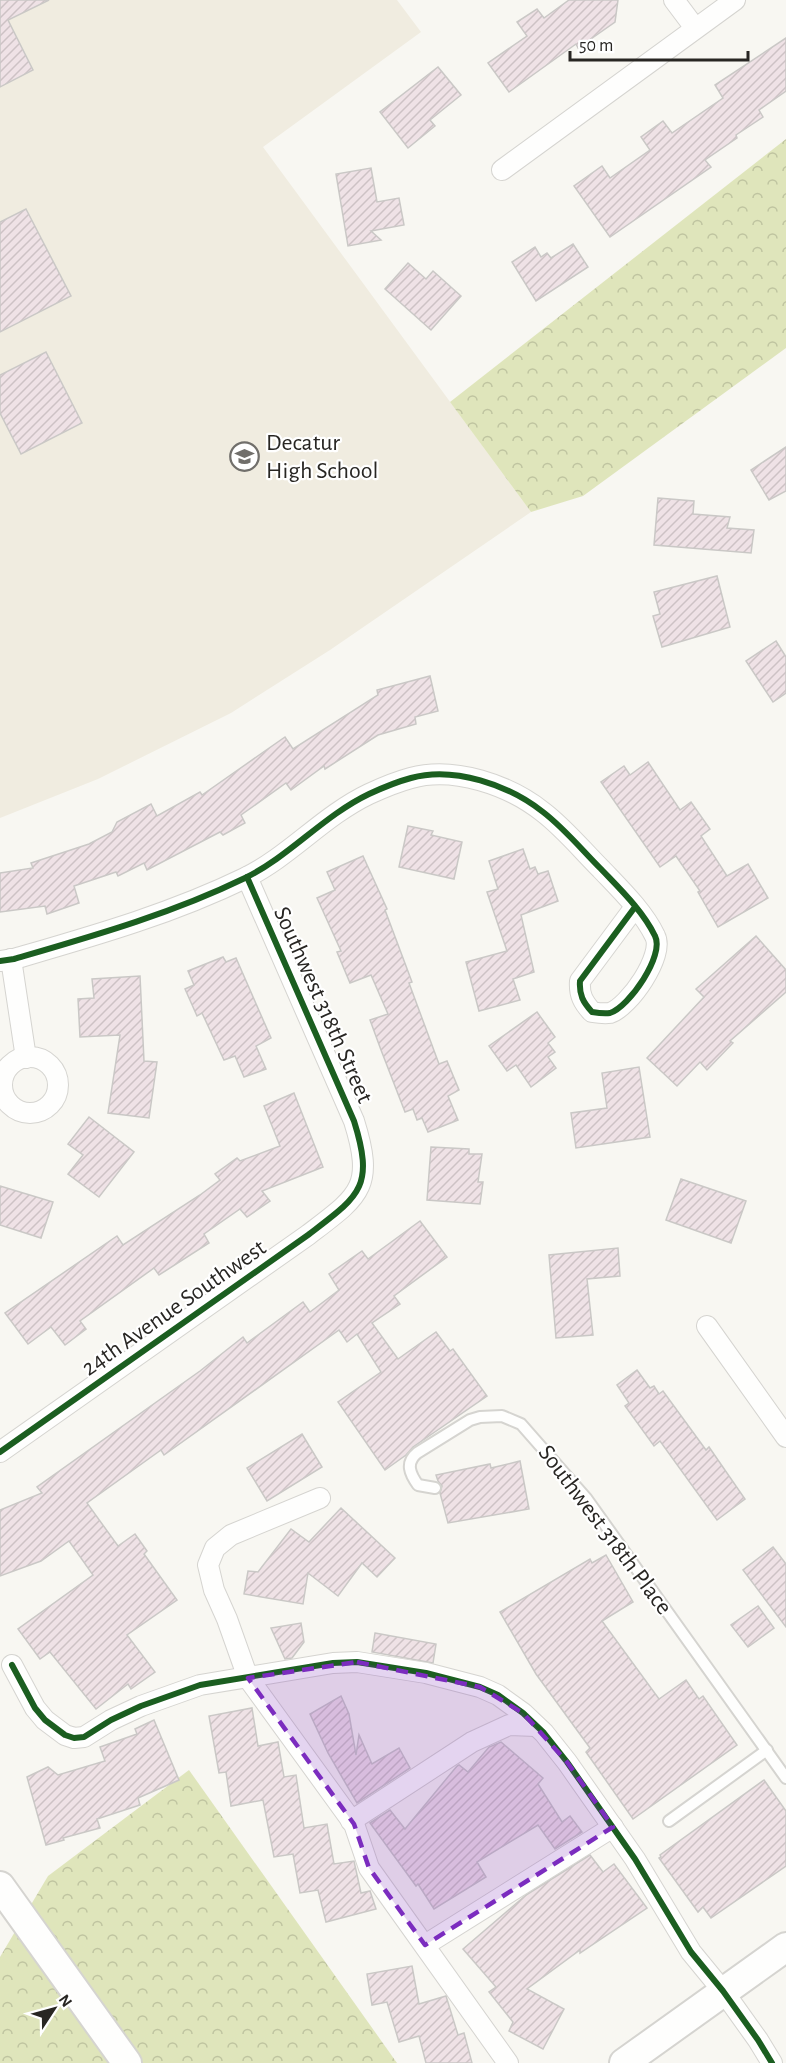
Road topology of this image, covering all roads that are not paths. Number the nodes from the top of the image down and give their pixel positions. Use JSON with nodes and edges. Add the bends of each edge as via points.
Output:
{"nodes":[{"id":1,"x":674,"y":0,"type":"edge"},
{"id":2,"x":735,"y":0,"type":"edge"},
{"id":3,"x":695,"y":28,"type":"junction"},
{"id":4,"x":502,"y":170,"type":"dead end"},
{"id":5,"x":248,"y":877,"type":"junction"},
{"id":6,"x":635,"y":907,"type":"junction"},
{"id":7,"x":6,"y":960,"type":"edge"},
{"id":8,"x":26,"y":1058,"type":"dead end"},
{"id":9,"x":361,"y":1185,"type":"joint"},
{"id":10,"x":707,"y":1326,"type":"dead end"},
{"id":11,"x":786,"y":1437,"type":"edge"},
{"id":12,"x":0,"y":1452,"type":"edge"},
{"id":13,"x":435,"y":1488,"type":"dead end"},
{"id":14,"x":320,"y":1498,"type":"dead end"},
{"id":15,"x":12,"y":1665,"type":"dead end"},
{"id":16,"x":248,"y":1678,"type":"junction"},
{"id":17,"x":536,"y":1726,"type":"junction"},
{"id":18,"x":767,"y":1750,"type":"junction"},
{"id":19,"x":786,"y":1778,"type":"edge"},
{"id":20,"x":351,"y":1821,"type":"junction"},
{"id":21,"x":669,"y":1821,"type":"dead end"},
{"id":22,"x":613,"y":1827,"type":"junction"},
{"id":23,"x":0,"y":1886,"type":"edge"},
{"id":24,"x":425,"y":1945,"type":"junction"},
{"id":25,"x":786,"y":1947,"type":"edge"},
{"id":26,"x":723,"y":1991,"type":"junction"},
{"id":27,"x":127,"y":2063,"type":"edge"},
{"id":28,"x":508,"y":2063,"type":"edge"},
{"id":29,"x":624,"y":2063,"type":"edge"},
{"id":30,"x":772,"y":2063,"type":"edge"}],
"edges":[{"from":1,"to":3,"type":"street"},
{"from":2,"to":3,"type":"street"},
{"from":3,"to":4,"type":"street"},
{"from":5,"to":6,"type":"street","via":[[369,794],[412,777],[463,777],[512,793],[542,811]]},
{"from":5,"to":7,"type":"street","via":[[134,924]]},
{"from":5,"to":9,"type":"street","name":"Southwest 318th Street","via":[[354,1121],[363,1167]]},
{"from":6,"to":6,"type":"street","via":[[579,981],[579,993],[592,1012],[617,1009],[634,993],[655,955],[657,939]]},
{"from":7,"to":8,"type":"street"},
{"from":9,"to":12,"type":"street","name":"24th Avenue Southwest","via":[[346,1204],[308,1235]]},
{"from":10,"to":11,"type":"street"},
{"from":13,"to":18,"type":"lane","name":"Southwest 318th Place","via":[[418,1485],[411,1476],[411,1458],[417,1453],[480,1417],[502,1416],[520,1424],[586,1498]]},
{"from":14,"to":16,"type":"street","via":[[231,1535],[215,1548],[208,1565]]},
{"from":15,"to":16,"type":"street","via":[[45,1720],[74,1738],[84,1737],[111,1720],[170,1695],[200,1685]]},
{"from":16,"to":17,"type":"street","via":[[357,1662],[426,1673],[498,1695]]},
{"from":16,"to":20,"type":"street"},
{"from":17,"to":20,"type":"street","via":[[509,1725],[472,1742]]},
{"from":17,"to":22,"type":"street"},
{"from":18,"to":19,"type":"lane","name":"Southwest 318th Place"},
{"from":18,"to":21,"type":"lane"},
{"from":20,"to":24,"type":"street","via":[[369,1868]]},
{"from":22,"to":24,"type":"street"},
{"from":22,"to":26,"type":"street","via":[[691,1952]]},
{"from":23,"to":27,"type":"main road"},
{"from":24,"to":28,"type":"street"},
{"from":25,"to":26,"type":"main road"},
{"from":26,"to":29,"type":"main road"},
{"from":26,"to":30,"type":"street"}]}
